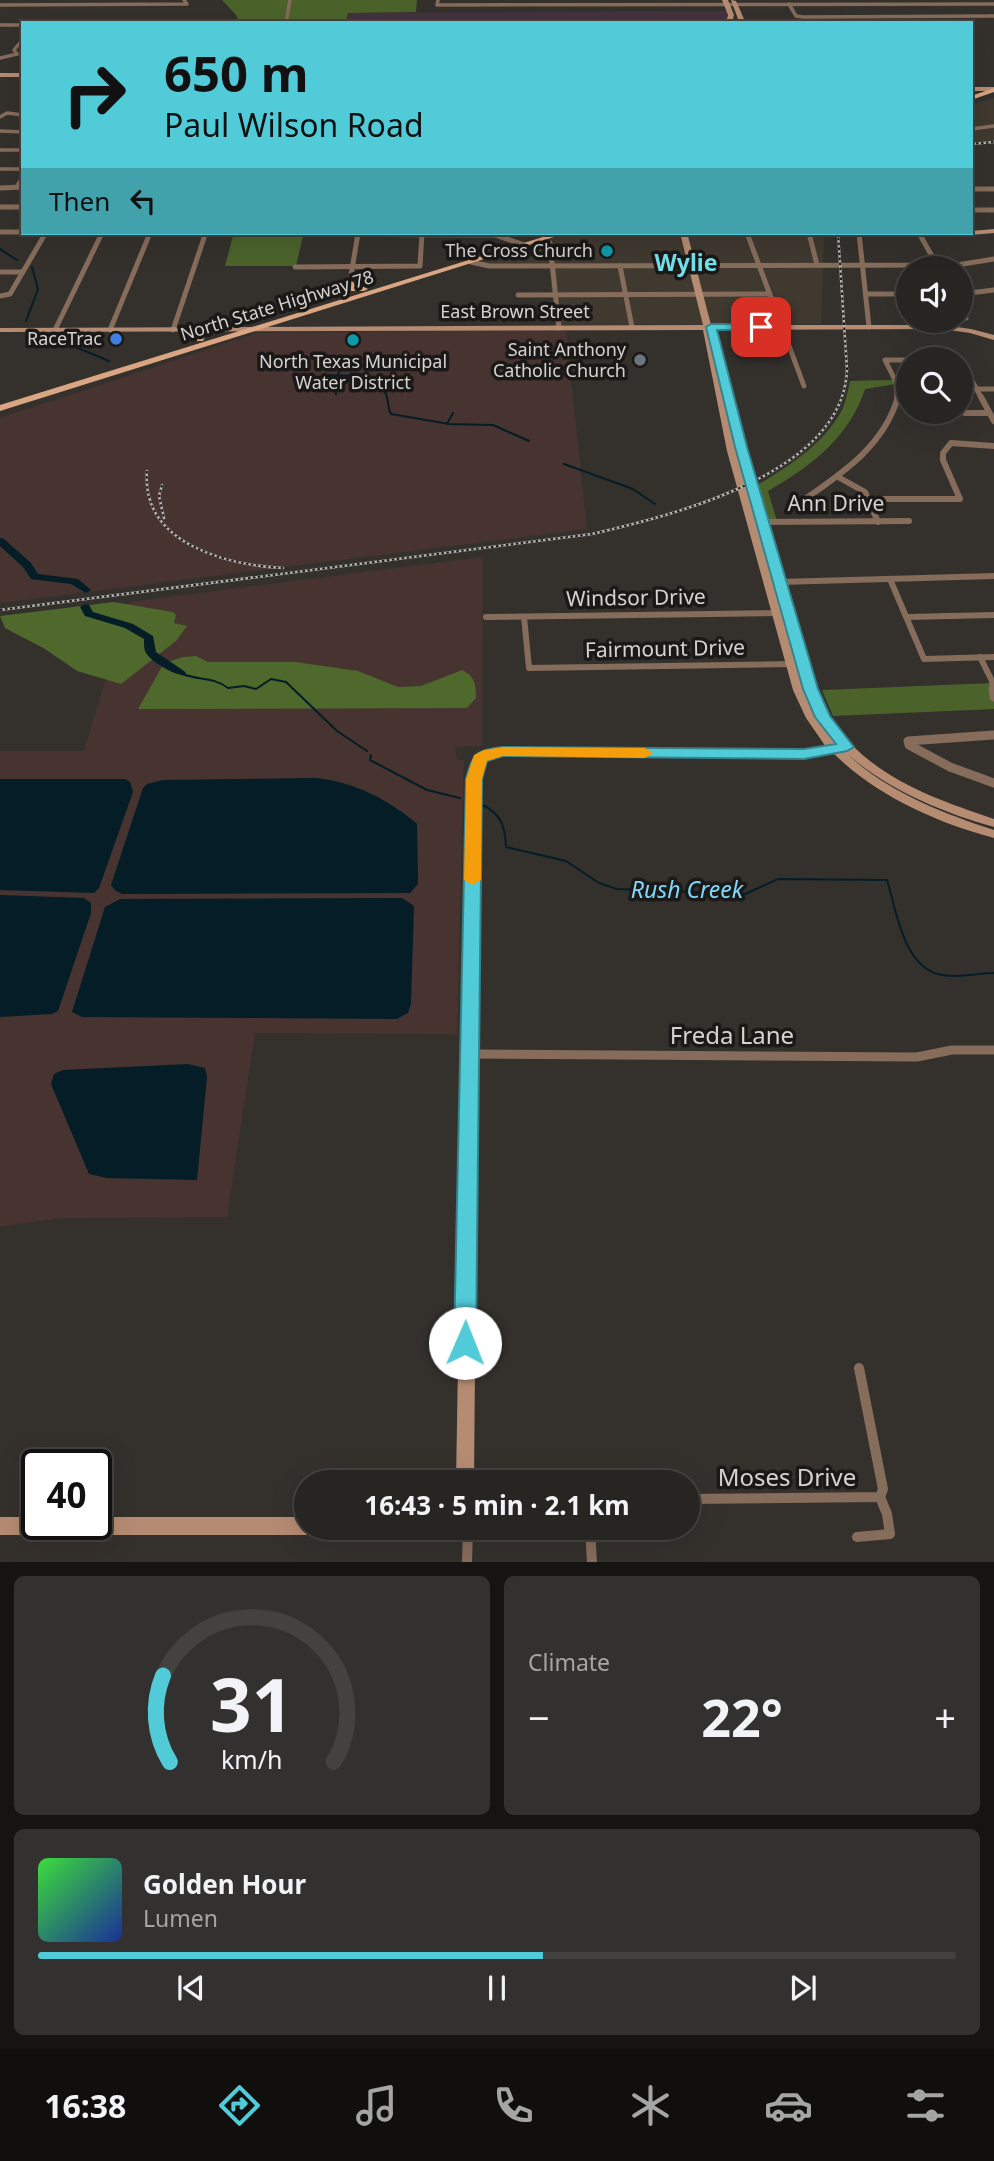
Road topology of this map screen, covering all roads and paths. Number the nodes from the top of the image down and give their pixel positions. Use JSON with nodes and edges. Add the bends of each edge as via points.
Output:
{"nodes":[{"id":1,"x":184,"y":0,"type":"edge"},
{"id":2,"x":290,"y":0,"type":"edge"},
{"id":3,"x":687,"y":0,"type":"edge"},
{"id":4,"x":726,"y":2,"type":"edge"},
{"id":5,"x":734,"y":2,"type":"edge"},
{"id":6,"x":918,"y":2,"type":"edge"},
{"id":7,"x":961,"y":2,"type":"edge"},
{"id":8,"x":438,"y":3,"type":"edge"},
{"id":9,"x":480,"y":3,"type":"edge"},
{"id":10,"x":523,"y":3,"type":"edge"},
{"id":11,"x":564,"y":3,"type":"edge"},
{"id":12,"x":606,"y":3,"type":"edge"},
{"id":13,"x":647,"y":3,"type":"edge"},
{"id":14,"x":789,"y":4,"type":"junction"},
{"id":15,"x":994,"y":4,"type":"edge"},
{"id":16,"x":0,"y":5,"type":"edge"},
{"id":17,"x":689,"y":5,"type":"junction"},
{"id":18,"x":994,"y":16,"type":"edge"},
{"id":19,"x":941,"y":17,"type":"junction"},
{"id":20,"x":286,"y":21,"type":"edge"},
{"id":21,"x":730,"y":21,"type":"edge"},
{"id":22,"x":740,"y":21,"type":"edge"},
{"id":23,"x":0,"y":25,"type":"edge"},
{"id":24,"x":21,"y":25,"type":"edge"},
{"id":25,"x":21,"y":41,"type":"edge"},
{"id":26,"x":20,"y":55,"type":"edge"},
{"id":27,"x":0,"y":58,"type":"edge"},
{"id":28,"x":0,"y":74,"type":"edge"},
{"id":29,"x":21,"y":74,"type":"edge"},
{"id":30,"x":973,"y":88,"type":"edge"},
{"id":31,"x":993,"y":90,"type":"edge"},
{"id":32,"x":973,"y":99,"type":"edge"},
{"id":33,"x":21,"y":115,"type":"edge"},
{"id":34,"x":0,"y":117,"type":"edge"},
{"id":35,"x":994,"y":126,"type":"edge"},
{"id":36,"x":973,"y":129,"type":"edge"},
{"id":37,"x":0,"y":131,"type":"edge"},
{"id":38,"x":21,"y":132,"type":"edge"},
{"id":39,"x":0,"y":150,"type":"edge"},
{"id":40,"x":20,"y":150,"type":"edge"},
{"id":41,"x":0,"y":169,"type":"edge"},
{"id":42,"x":21,"y":169,"type":"edge"},
{"id":43,"x":20,"y":187,"type":"edge"},
{"id":44,"x":0,"y":188,"type":"edge"},
{"id":45,"x":973,"y":189,"type":"edge"},
{"id":46,"x":994,"y":190,"type":"edge"},
{"id":47,"x":0,"y":207,"type":"edge"},
{"id":48,"x":21,"y":207,"type":"edge"},
{"id":49,"x":973,"y":210,"type":"edge"},
{"id":50,"x":994,"y":210,"type":"edge"},
{"id":51,"x":994,"y":231,"type":"edge"},
{"id":52,"x":0,"y":232,"type":"edge"},
{"id":53,"x":21,"y":232,"type":"edge"},
{"id":54,"x":973,"y":233,"type":"edge"},
{"id":55,"x":43,"y":235,"type":"edge"},
{"id":56,"x":102,"y":235,"type":"edge"},
{"id":57,"x":150,"y":235,"type":"edge"},
{"id":58,"x":205,"y":235,"type":"edge"},
{"id":59,"x":358,"y":235,"type":"edge"},
{"id":60,"x":422,"y":235,"type":"edge"},
{"id":61,"x":495,"y":235,"type":"edge"},
{"id":62,"x":542,"y":235,"type":"edge"},
{"id":63,"x":555,"y":235,"type":"edge"},
{"id":64,"x":684,"y":235,"type":"edge"},
{"id":65,"x":748,"y":235,"type":"edge"},
{"id":66,"x":810,"y":235,"type":"edge"},
{"id":67,"x":859,"y":235,"type":"edge"},
{"id":68,"x":920,"y":235,"type":"edge"},
{"id":69,"x":521,"y":243,"type":"junction"},
{"id":70,"x":550,"y":243,"type":"dead end"},
{"id":71,"x":931,"y":256,"type":"edge"},
{"id":72,"x":994,"y":259,"type":"edge"},
{"id":73,"x":471,"y":262,"type":"junction"},
{"id":74,"x":973,"y":263,"type":"edge"},
{"id":75,"x":620,"y":265,"type":"junction"},
{"id":76,"x":691,"y":265,"type":"junction"},
{"id":77,"x":757,"y":265,"type":"junction"},
{"id":78,"x":817,"y":265,"type":"junction"},
{"id":79,"x":864,"y":265,"type":"junction"},
{"id":80,"x":354,"y":266,"type":"junction"},
{"id":81,"x":553,"y":266,"type":"junction"},
{"id":82,"x":896,"y":266,"type":"edge"},
{"id":83,"x":295,"y":267,"type":"dead end"},
{"id":84,"x":0,"y":272,"type":"edge"},
{"id":85,"x":22,"y":272,"type":"junction"},
{"id":86,"x":349,"y":289,"type":"junction"},
{"id":87,"x":994,"y":290,"type":"edge"},
{"id":88,"x":973,"y":293,"type":"edge"},
{"id":89,"x":625,"y":294,"type":"junction"},
{"id":90,"x":699,"y":294,"type":"junction"},
{"id":91,"x":769,"y":294,"type":"junction"},
{"id":92,"x":867,"y":294,"type":"junction"},
{"id":93,"x":896,"y":294,"type":"edge"},
{"id":94,"x":518,"y":295,"type":"dead end"},
{"id":95,"x":555,"y":295,"type":"junction"},
{"id":96,"x":0,"y":296,"type":"edge"},
{"id":97,"x":291,"y":322,"type":"junction"},
{"id":98,"x":708,"y":326,"type":"junction"},
{"id":99,"x":632,"y":327,"type":"junction"},
{"id":100,"x":782,"y":327,"type":"junction"},
{"id":101,"x":869,"y":327,"type":"junction"},
{"id":102,"x":0,"y":328,"type":"edge"},
{"id":103,"x":56,"y":328,"type":"junction"},
{"id":104,"x":111,"y":328,"type":"junction"},
{"id":105,"x":174,"y":328,"type":"junction"},
{"id":106,"x":247,"y":328,"type":"junction"},
{"id":107,"x":559,"y":328,"type":"junction"},
{"id":108,"x":320,"y":329,"type":"junction"},
{"id":109,"x":195,"y":330,"type":"junction"},
{"id":110,"x":231,"y":330,"type":"junction"},
{"id":111,"x":994,"y":338,"type":"edge"},
{"id":112,"x":200,"y":339,"type":"junction"},
{"id":113,"x":896,"y":360,"type":"edge"},
{"id":114,"x":973,"y":383,"type":"edge"},
{"id":115,"x":804,"y":386,"type":"dead end"},
{"id":116,"x":896,"y":386,"type":"edge"},
{"id":117,"x":976,"y":389,"type":"junction"},
{"id":118,"x":994,"y":389,"type":"edge"},
{"id":119,"x":0,"y":400,"type":"edge"},
{"id":120,"x":896,"y":401,"type":"edge"},
{"id":121,"x":0,"y":408,"type":"edge"},
{"id":122,"x":973,"y":413,"type":"edge"},
{"id":123,"x":989,"y":413,"type":"junction"},
{"id":124,"x":994,"y":421,"type":"edge"},
{"id":125,"x":994,"y":446,"type":"edge"},
{"id":126,"x":838,"y":477,"type":"junction"},
{"id":127,"x":805,"y":499,"type":"dead end"},
{"id":128,"x":869,"y":499,"type":"junction"},
{"id":129,"x":909,"y":521,"type":"dead end"},
{"id":130,"x":762,"y":522,"type":"junction"},
{"id":131,"x":878,"y":522,"type":"junction"},
{"id":132,"x":994,"y":576,"type":"edge"},
{"id":133,"x":890,"y":579,"type":"junction"},
{"id":134,"x":779,"y":584,"type":"junction"},
{"id":135,"x":782,"y":613,"type":"junction"},
{"id":136,"x":994,"y":615,"type":"edge"},
{"id":137,"x":486,"y":617,"type":"dead end"},
{"id":138,"x":524,"y":617,"type":"junction"},
{"id":139,"x":906,"y":617,"type":"junction"},
{"id":140,"x":980,"y":657,"type":"junction"},
{"id":141,"x":994,"y":657,"type":"edge"},
{"id":142,"x":797,"y":664,"type":"junction"},
{"id":143,"x":994,"y":697,"type":"edge"},
{"id":144,"x":994,"y":735,"type":"edge"},
{"id":145,"x":841,"y":748,"type":"junction"},
{"id":146,"x":994,"y":783,"type":"edge"},
{"id":147,"x":994,"y":823,"type":"edge"},
{"id":148,"x":994,"y":834,"type":"edge"},
{"id":149,"x":994,"y":1050,"type":"edge"},
{"id":150,"x":469,"y":1054,"type":"junction"},
{"id":151,"x":859,"y":1368,"type":"dead end"},
{"id":152,"x":465,"y":1470,"type":"edge"},
{"id":153,"x":880,"y":1497,"type":"junction"},
{"id":154,"x":700,"y":1500,"type":"edge"},
{"id":155,"x":0,"y":1525,"type":"edge"},
{"id":156,"x":294,"y":1526,"type":"edge"},
{"id":157,"x":857,"y":1537,"type":"dead end"},
{"id":158,"x":468,"y":1540,"type":"edge"},
{"id":159,"x":591,"y":1540,"type":"edge"},
{"id":160,"x":467,"y":1562,"type":"edge"},
{"id":161,"x":592,"y":1562,"type":"edge"}],
"edges":[{"from":1,"to":16,"type":"street","via":[[187,4]]},
{"from":2,"to":20,"type":"street"},
{"from":3,"to":17,"type":"street"},
{"from":4,"to":5,"type":"street"},
{"from":4,"to":17,"type":"street"},
{"from":4,"to":21,"type":"main road"},
{"from":5,"to":14,"type":"street"},
{"from":5,"to":22,"type":"main road"},
{"from":6,"to":7,"type":"street"},
{"from":6,"to":14,"type":"street"},
{"from":6,"to":19,"type":"street"},
{"from":7,"to":15,"type":"street"},
{"from":8,"to":9,"type":"street"},
{"from":9,"to":10,"type":"street"},
{"from":10,"to":11,"type":"street"},
{"from":11,"to":12,"type":"street"},
{"from":12,"to":13,"type":"street"},
{"from":13,"to":17,"type":"street"},
{"from":14,"to":19,"type":"street","via":[[799,17]]},
{"from":18,"to":19,"type":"street"},
{"from":23,"to":24,"type":"street"},
{"from":25,"to":26,"type":"street","via":[[14,50]]},
{"from":26,"to":27,"type":"street"},
{"from":28,"to":29,"type":"street"},
{"from":30,"to":31,"type":"main road"},
{"from":31,"to":32,"type":"main road"},
{"from":33,"to":34,"type":"street"},
{"from":35,"to":36,"type":"street"},
{"from":37,"to":38,"type":"street"},
{"from":39,"to":40,"type":"street"},
{"from":41,"to":42,"type":"street"},
{"from":43,"to":44,"type":"street"},
{"from":45,"to":46,"type":"street"},
{"from":47,"to":48,"type":"street"},
{"from":49,"to":50,"type":"street"},
{"from":51,"to":54,"type":"street"},
{"from":52,"to":53,"type":"street"},
{"from":55,"to":85,"type":"street"},
{"from":56,"to":103,"type":"street"},
{"from":57,"to":104,"type":"street"},
{"from":58,"to":105,"type":"street"},
{"from":59,"to":80,"type":"street"},
{"from":60,"to":80,"type":"street","via":[[420,266]]},
{"from":61,"to":69,"type":"street"},
{"from":62,"to":69,"type":"main road","name":"North State Highway 78"},
{"from":63,"to":69,"type":"main road","name":"North State Highway 78"},
{"from":64,"to":76,"type":"main road"},
{"from":65,"to":77,"type":"street"},
{"from":66,"to":78,"type":"street"},
{"from":67,"to":79,"type":"street"},
{"from":68,"to":71,"type":"street"},
{"from":69,"to":73,"type":"main road","name":"North State Highway 78"},
{"from":69,"to":86,"type":"main road","name":"North State Highway 78","via":[[364,289]]},
{"from":70,"to":81,"type":"street"},
{"from":72,"to":74,"type":"street"},
{"from":73,"to":81,"type":"street"},
{"from":73,"to":97,"type":"main road","name":"North State Highway 78"},
{"from":75,"to":76,"type":"street"},
{"from":75,"to":81,"type":"street"},
{"from":75,"to":89,"type":"street"},
{"from":76,"to":77,"type":"street"},
{"from":76,"to":90,"type":"main road"},
{"from":77,"to":78,"type":"street"},
{"from":77,"to":91,"type":"street"},
{"from":78,"to":79,"type":"street"},
{"from":79,"to":82,"type":"street"},
{"from":79,"to":92,"type":"street"},
{"from":80,"to":83,"type":"street"},
{"from":80,"to":86,"type":"street"},
{"from":81,"to":95,"type":"street"},
{"from":84,"to":85,"type":"street"},
{"from":85,"to":96,"type":"street","via":[[10,294]]},
{"from":86,"to":106,"type":"main road","name":"North State Highway 78"},
{"from":87,"to":88,"type":"street"},
{"from":89,"to":90,"type":"street"},
{"from":89,"to":95,"type":"street"},
{"from":89,"to":99,"type":"street"},
{"from":90,"to":91,"type":"street"},
{"from":90,"to":98,"type":"main road"},
{"from":91,"to":100,"type":"street"},
{"from":92,"to":93,"type":"street"},
{"from":92,"to":101,"type":"street"},
{"from":94,"to":95,"type":"street"},
{"from":95,"to":107,"type":"street"},
{"from":97,"to":106,"type":"main road","name":"East Brown Street"},
{"from":97,"to":108,"type":"main road","name":"East Brown Street"},
{"from":98,"to":99,"type":"street","name":"East Brown Street"},
{"from":98,"to":100,"type":"main road"},
{"from":98,"to":130,"type":"main road"},
{"from":98,"to":135,"type":"main road","via":[[727,432]]},
{"from":99,"to":107,"type":"street","name":"East Brown Street"},
{"from":100,"to":101,"type":"main road"},
{"from":100,"to":115,"type":"street"},
{"from":101,"to":111,"type":"main road","via":[[957,328]]},
{"from":102,"to":103,"type":"main road","name":"East Brown Street"},
{"from":103,"to":104,"type":"main road","name":"East Brown Street"},
{"from":104,"to":105,"type":"main road","name":"East Brown Street"},
{"from":105,"to":106,"type":"main road","name":"East Brown Street"},
{"from":105,"to":109,"type":"main road","name":"East Brown Street"},
{"from":106,"to":108,"type":"main road","name":"East Brown Street"},
{"from":106,"to":110,"type":"main road","name":"East Brown Street"},
{"from":106,"to":121,"type":"main road","name":"North State Highway 78"},
{"from":107,"to":108,"type":"street","name":"East Brown Street"},
{"from":109,"to":110,"type":"main road","name":"East Brown Street"},
{"from":109,"to":112,"type":"main road","via":[[203,333]]},
{"from":110,"to":112,"type":"main road","name":"North State Highway 78"},
{"from":112,"to":119,"type":"main road","name":"North State Highway 78"},
{"from":113,"to":116,"type":"street","via":[[885,360]]},
{"from":114,"to":117,"type":"street"},
{"from":117,"to":118,"type":"street"},
{"from":117,"to":123,"type":"street"},
{"from":120,"to":126,"type":"street","via":[[878,436]]},
{"from":122,"to":123,"type":"street"},
{"from":123,"to":124,"type":"street"},
{"from":125,"to":128,"type":"street","via":[[951,443],[943,453],[960,499]]},
{"from":126,"to":127,"type":"street"},
{"from":126,"to":128,"type":"street","via":[[859,487]]},
{"from":128,"to":131,"type":"street"},
{"from":129,"to":131,"type":"street","name":"Ann Drive"},
{"from":130,"to":131,"type":"street","name":"Ann Drive"},
{"from":130,"to":134,"type":"main road"},
{"from":132,"to":133,"type":"street"},
{"from":133,"to":134,"type":"street","via":[[865,585]]},
{"from":133,"to":139,"type":"street"},
{"from":134,"to":135,"type":"main road"},
{"from":135,"to":138,"type":"street","name":"Windsor Drive"},
{"from":135,"to":142,"type":"main road"},
{"from":136,"to":139,"type":"street"},
{"from":137,"to":138,"type":"street","name":"Windsor Drive"},
{"from":138,"to":142,"type":"street","name":"Fairmount Drive","via":[[529,668]]},
{"from":139,"to":140,"type":"street","via":[[924,659]]},
{"from":140,"to":141,"type":"street"},
{"from":140,"to":143,"type":"street"},
{"from":142,"to":145,"type":"main road","via":[[803,702],[818,729]]},
{"from":144,"to":146,"type":"street","via":[[908,741],[949,768]]},
{"from":145,"to":147,"type":"main road","via":[[905,789]]},
{"from":145,"to":148,"type":"main road","via":[[897,795]]},
{"from":145,"to":150,"type":"street","via":[[780,754],[503,752],[480,758],[474,779]]},
{"from":149,"to":150,"type":"street","name":"Freda Lane","via":[[918,1057]]},
{"from":150,"to":152,"type":"street"},
{"from":151,"to":153,"type":"street","name":"Moses Drive","via":[[883,1489]]},
{"from":153,"to":154,"type":"street","name":"Moses Drive"},
{"from":153,"to":157,"type":"street","via":[[890,1534]]},
{"from":155,"to":156,"type":"main road"},
{"from":158,"to":160,"type":"street"},
{"from":159,"to":161,"type":"street"}]}
